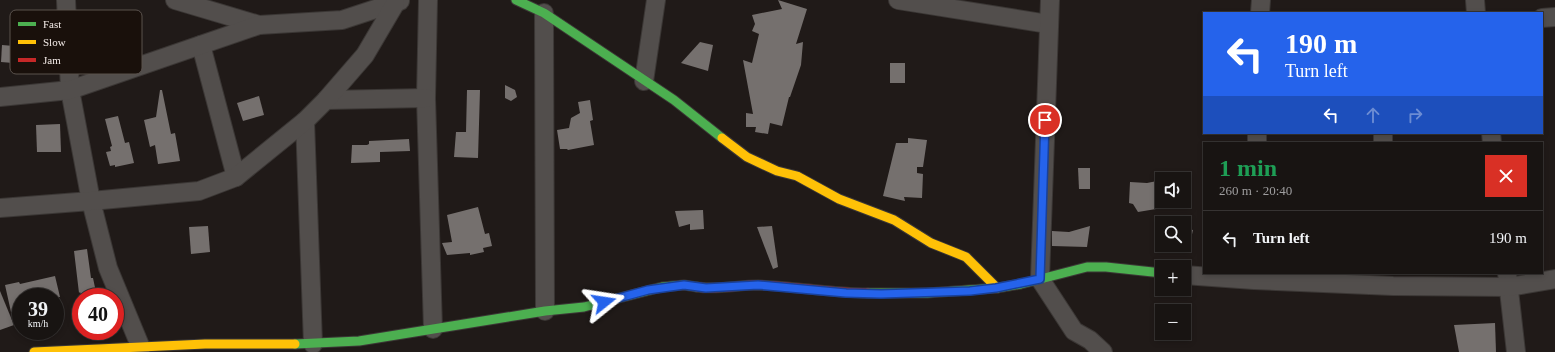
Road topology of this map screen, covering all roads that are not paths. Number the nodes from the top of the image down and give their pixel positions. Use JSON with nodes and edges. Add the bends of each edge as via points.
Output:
{"nodes":[{"id":1,"x":66,"y":0,"type":"edge"},
{"id":2,"x":175,"y":0,"type":"edge"},
{"id":3,"x":428,"y":0,"type":"edge"},
{"id":4,"x":516,"y":0,"type":"edge"},
{"id":5,"x":656,"y":0,"type":"edge"},
{"id":6,"x":898,"y":0,"type":"edge"},
{"id":7,"x":1050,"y":0,"type":"edge"},
{"id":8,"x":1261,"y":0,"type":"edge"},
{"id":9,"x":1475,"y":0,"type":"edge"},
{"id":10,"x":399,"y":2,"type":"edge"},
{"id":11,"x":66,"y":10,"type":"edge"},
{"id":12,"x":544,"y":12,"type":"junction"},
{"id":13,"x":1260,"y":12,"type":"edge"},
{"id":14,"x":1476,"y":12,"type":"edge"},
{"id":15,"x":1555,"y":17,"type":"edge"},
{"id":16,"x":1543,"y":18,"type":"edge"},
{"id":17,"x":1048,"y":24,"type":"junction"},
{"id":18,"x":259,"y":25,"type":"junction"},
{"id":19,"x":201,"y":45,"type":"junction"},
{"id":20,"x":142,"y":65,"type":"edge"},
{"id":21,"x":69,"y":74,"type":"edge"},
{"id":22,"x":117,"y":74,"type":"edge"},
{"id":23,"x":644,"y":81,"type":"junction"},
{"id":24,"x":70,"y":90,"type":"junction"},
{"id":25,"x":0,"y":98,"type":"edge"},
{"id":26,"x":426,"y":98,"type":"junction"},
{"id":27,"x":326,"y":100,"type":"junction"},
{"id":28,"x":305,"y":121,"type":"junction"},
{"id":29,"x":236,"y":178,"type":"junction"},
{"id":30,"x":91,"y":201,"type":"junction"},
{"id":31,"x":0,"y":208,"type":"edge"},
{"id":32,"x":1155,"y":273,"type":"edge"},
{"id":33,"x":1191,"y":275,"type":"edge"},
{"id":34,"x":1254,"y":276,"type":"edge"},
{"id":35,"x":1040,"y":279,"type":"junction"},
{"id":36,"x":1392,"y":279,"type":"edge"},
{"id":37,"x":1555,"y":279,"type":"edge"},
{"id":38,"x":1508,"y":280,"type":"edge"},
{"id":39,"x":996,"y":288,"type":"junction"},
{"id":40,"x":545,"y":311,"type":"junction"},
{"id":41,"x":433,"y":329,"type":"junction"},
{"id":42,"x":313,"y":344,"type":"junction"},
{"id":43,"x":141,"y":348,"type":"junction"},
{"id":44,"x":34,"y":352,"type":"edge"},
{"id":45,"x":1103,"y":352,"type":"edge"},
{"id":46,"x":1516,"y":352,"type":"edge"}],
"edges":[{"from":1,"to":11,"type":"street"},
{"from":2,"to":18,"type":"street"},
{"from":3,"to":26,"type":"street"},
{"from":4,"to":12,"type":"street"},
{"from":5,"to":23,"type":"street"},
{"from":6,"to":17,"type":"street"},
{"from":7,"to":17,"type":"street"},
{"from":8,"to":13,"type":"street"},
{"from":9,"to":14,"type":"street"},
{"from":10,"to":18,"type":"street","via":[[342,20]]},
{"from":10,"to":27,"type":"street","via":[[365,55]]},
{"from":12,"to":23,"type":"street"},
{"from":12,"to":40,"type":"street"},
{"from":15,"to":16,"type":"street"},
{"from":17,"to":35,"type":"street"},
{"from":18,"to":19,"type":"street"},
{"from":19,"to":20,"type":"street"},
{"from":19,"to":29,"type":"street"},
{"from":21,"to":24,"type":"street"},
{"from":22,"to":24,"type":"street"},
{"from":23,"to":39,"type":"street","via":[[674,100],[747,158],[777,171],[797,176],[839,199],[894,220],[931,242],[966,257]]},
{"from":24,"to":25,"type":"street"},
{"from":24,"to":30,"type":"street"},
{"from":26,"to":27,"type":"street"},
{"from":26,"to":41,"type":"street"},
{"from":27,"to":28,"type":"street"},
{"from":28,"to":29,"type":"street"},
{"from":28,"to":42,"type":"street"},
{"from":29,"to":30,"type":"street","via":[[199,191]]},
{"from":30,"to":31,"type":"street"},
{"from":30,"to":43,"type":"street","via":[[108,268]]},
{"from":32,"to":35,"type":"street","via":[[1098,266]]},
{"from":33,"to":34,"type":"street"},
{"from":34,"to":36,"type":"street"},
{"from":35,"to":39,"type":"street"},
{"from":35,"to":45,"type":"street","via":[[1074,331],[1090,340]]},
{"from":36,"to":38,"type":"street"},
{"from":37,"to":38,"type":"street"},
{"from":38,"to":46,"type":"street"},
{"from":39,"to":40,"type":"street","via":[[963,292],[881,294],[758,285],[706,288],[684,285],[648,290],[584,307]]},
{"from":40,"to":41,"type":"street"},
{"from":41,"to":42,"type":"street","via":[[360,341]]},
{"from":42,"to":43,"type":"street","via":[[205,344]]},
{"from":43,"to":44,"type":"street"}]}
